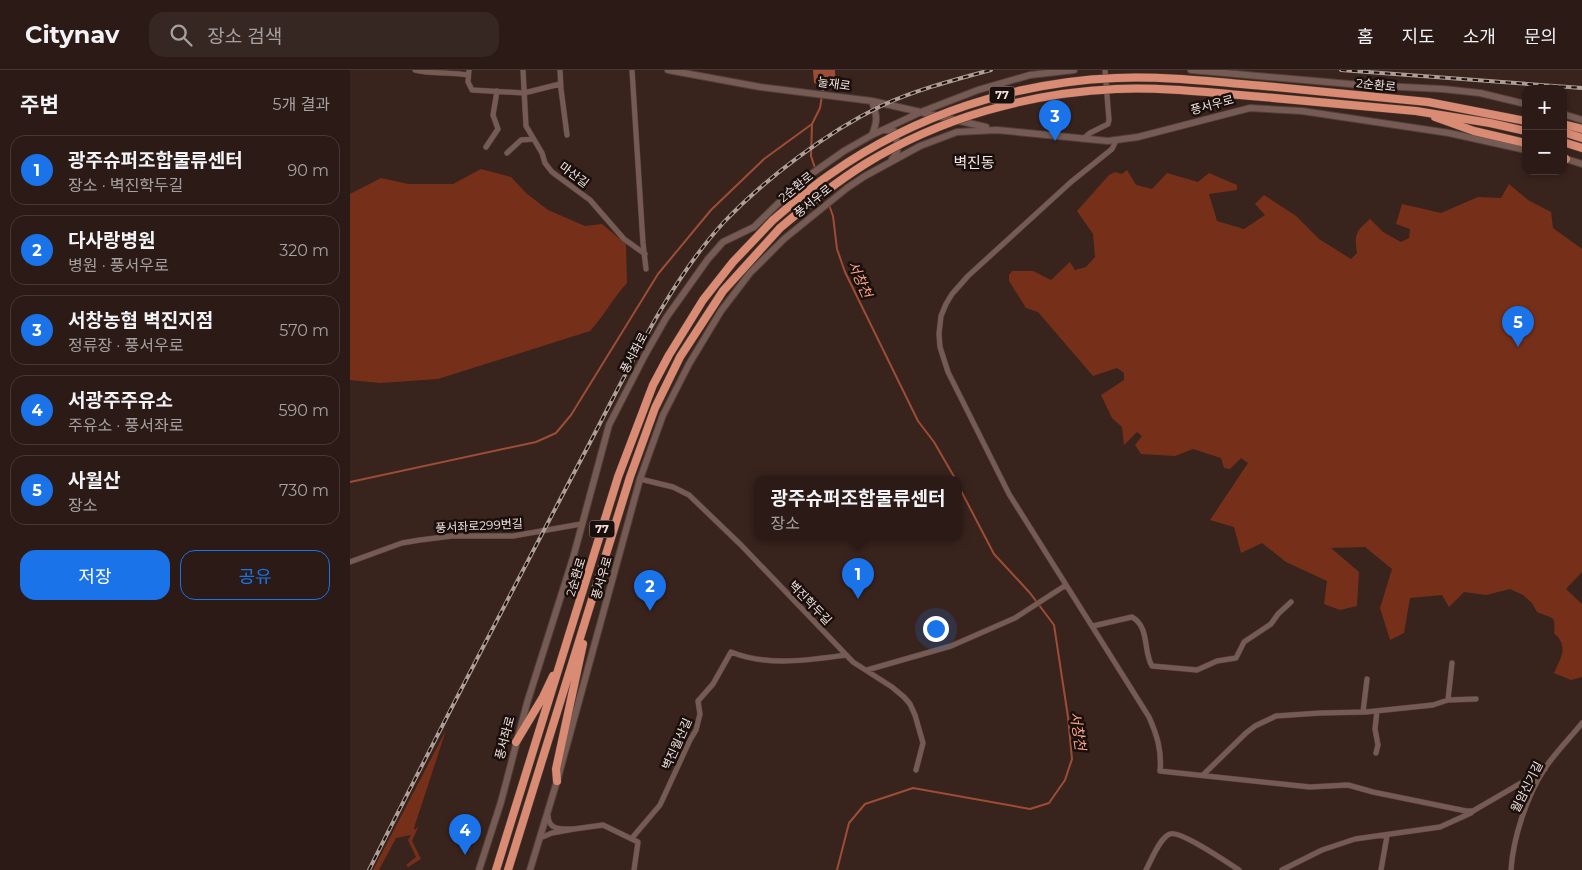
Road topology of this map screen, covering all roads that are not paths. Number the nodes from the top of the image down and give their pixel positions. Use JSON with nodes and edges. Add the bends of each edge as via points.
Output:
{"nodes":[{"id":1,"x":415,"y":70,"type":"edge"},
{"id":2,"x":522,"y":70,"type":"edge"},
{"id":3,"x":560,"y":70,"type":"edge"},
{"id":4,"x":632,"y":70,"type":"edge"},
{"id":5,"x":668,"y":70,"type":"edge"},
{"id":6,"x":1074,"y":70,"type":"edge"},
{"id":7,"x":1105,"y":70,"type":"edge"},
{"id":8,"x":1191,"y":70,"type":"edge"},
{"id":9,"x":468,"y":72,"type":"edge"},
{"id":10,"x":560,"y":84,"type":"junction"},
{"id":11,"x":497,"y":91,"type":"junction"},
{"id":12,"x":524,"y":92,"type":"junction"},
{"id":13,"x":872,"y":101,"type":"junction"},
{"id":14,"x":1522,"y":103,"type":"edge"},
{"id":15,"x":1416,"y":111,"type":"junction"},
{"id":16,"x":921,"y":112,"type":"junction"},
{"id":17,"x":1567,"y":115,"type":"edge"},
{"id":18,"x":944,"y":118,"type":"junction"},
{"id":19,"x":1522,"y":120,"type":"edge"},
{"id":20,"x":1582,"y":120,"type":"edge"},
{"id":21,"x":1567,"y":125,"type":"edge"},
{"id":22,"x":1582,"y":129,"type":"edge"},
{"id":23,"x":883,"y":130,"type":"junction"},
{"id":24,"x":997,"y":130,"type":"junction"},
{"id":25,"x":1522,"y":130,"type":"edge"},
{"id":26,"x":1567,"y":133,"type":"edge"},
{"id":27,"x":567,"y":135,"type":"dead end"},
{"id":28,"x":872,"y":135,"type":"junction"},
{"id":29,"x":533,"y":138,"type":"junction"},
{"id":30,"x":1582,"y":138,"type":"edge"},
{"id":31,"x":1083,"y":139,"type":"junction"},
{"id":32,"x":934,"y":140,"type":"junction"},
{"id":33,"x":1116,"y":141,"type":"junction"},
{"id":34,"x":1522,"y":142,"type":"edge"},
{"id":35,"x":1567,"y":143,"type":"edge"},
{"id":36,"x":486,"y":147,"type":"dead end"},
{"id":37,"x":1582,"y":148,"type":"edge"},
{"id":38,"x":1522,"y":149,"type":"edge"},
{"id":39,"x":507,"y":153,"type":"dead end"},
{"id":40,"x":1567,"y":159,"type":"edge"},
{"id":41,"x":1582,"y":164,"type":"edge"},
{"id":42,"x":886,"y":165,"type":"junction"},
{"id":43,"x":645,"y":254,"type":"junction"},
{"id":44,"x":646,"y":269,"type":"dead end"},
{"id":45,"x":640,"y":479,"type":"junction"},
{"id":46,"x":581,"y":524,"type":"junction"},
{"id":47,"x":350,"y":562,"type":"edge"},
{"id":48,"x":1066,"y":585,"type":"junction"},
{"id":49,"x":592,"y":600,"type":"junction"},
{"id":50,"x":1291,"y":602,"type":"dead end"},
{"id":51,"x":1092,"y":626,"type":"junction"},
{"id":52,"x":566,"y":647,"type":"junction"},
{"id":53,"x":846,"y":655,"type":"junction"},
{"id":54,"x":1452,"y":663,"type":"dead end"},
{"id":55,"x":867,"y":670,"type":"junction"},
{"id":56,"x":1367,"y":679,"type":"dead end"},
{"id":57,"x":1476,"y":699,"type":"dead end"},
{"id":58,"x":1448,"y":700,"type":"junction"},
{"id":59,"x":1377,"y":711,"type":"junction"},
{"id":60,"x":1363,"y":712,"type":"junction"},
{"id":61,"x":1582,"y":723,"type":"edge"},
{"id":62,"x":516,"y":742,"type":"junction"},
{"id":63,"x":1376,"y":753,"type":"dead end"},
{"id":64,"x":1545,"y":769,"type":"junction"},
{"id":65,"x":916,"y":770,"type":"dead end"},
{"id":66,"x":1203,"y":775,"type":"junction"},
{"id":67,"x":557,"y":781,"type":"junction"},
{"id":68,"x":548,"y":811,"type":"junction"},
{"id":69,"x":1473,"y":811,"type":"junction"},
{"id":70,"x":574,"y":829,"type":"junction"},
{"id":71,"x":1387,"y":836,"type":"junction"},
{"id":72,"x":540,"y":838,"type":"junction"},
{"id":73,"x":632,"y":838,"type":"junction"},
{"id":74,"x":479,"y":870,"type":"edge"},
{"id":75,"x":496,"y":870,"type":"edge"},
{"id":76,"x":508,"y":870,"type":"edge"},
{"id":77,"x":530,"y":870,"type":"edge"},
{"id":78,"x":634,"y":870,"type":"edge"},
{"id":79,"x":1146,"y":870,"type":"edge"},
{"id":80,"x":1239,"y":870,"type":"edge"},
{"id":81,"x":1282,"y":870,"type":"edge"},
{"id":82,"x":1381,"y":870,"type":"edge"},
{"id":83,"x":1511,"y":870,"type":"edge"}],
"edges":[{"from":1,"to":9,"type":"street","via":[[430,74],[435,71]]},
{"from":2,"to":12,"type":"street","name":"마산길"},
{"from":3,"to":10,"type":"street"},
{"from":4,"to":43,"type":"street"},
{"from":5,"to":13,"type":"street","name":"눌재로","via":[[760,87]]},
{"from":6,"to":16,"type":"street","name":"풍서좌로","via":[[1030,76],[978,90]]},
{"from":7,"to":31,"type":"street","via":[[1108,124]]},
{"from":8,"to":14,"type":"street","via":[[1443,89]]},
{"from":9,"to":11,"type":"street","via":[[472,90]]},
{"from":10,"to":12,"type":"street"},
{"from":10,"to":27,"type":"street"},
{"from":11,"to":12,"type":"street"},
{"from":11,"to":36,"type":"street","via":[[493,115],[498,130]]},
{"from":12,"to":29,"type":"street","name":"마산길","via":[[526,126]]},
{"from":13,"to":16,"type":"street","name":"눌재로"},
{"from":13,"to":28,"type":"street","via":[[876,114]]},
{"from":15,"to":25,"type":"highway","name":"2순환로","number":"77"},
{"from":15,"to":34,"type":"highway","via":[[1474,131]]},
{"from":15,"to":49,"type":"highway","name":"2순환로","number":"77","bridge":true,"via":[[1171,90],[1117,89],[1044,97],[990,109],[943,125],[886,152],[836,184],[780,228],[723,291],[680,357],[655,408]]},
{"from":16,"to":18,"type":"street","name":"눌재로"},
{"from":16,"to":23,"type":"street","name":"풍서좌로"},
{"from":17,"to":20,"type":"street"},
{"from":18,"to":24,"type":"street","name":"눌재로"},
{"from":18,"to":32,"type":"street","via":[[946,128]]},
{"from":19,"to":52,"type":"highway","name":"2순환로","number":"77","bridge":true,"via":[[1428,102],[1264,86],[1117,78],[1067,82],[996,96],[941,114],[883,141],[832,173],[773,220],[703,300],[668,355],[618,477]]},
{"from":21,"to":22,"type":"highway"},
{"from":23,"to":28,"type":"street","name":"풍서좌로"},
{"from":23,"to":42,"type":"street","via":[[894,131],[898,142],[896,155]]},
{"from":24,"to":31,"type":"street","name":"풍서우로"},
{"from":24,"to":32,"type":"street","name":"풍서우로","via":[[957,132]]},
{"from":26,"to":30,"type":"highway"},
{"from":28,"to":46,"type":"street","name":"풍서좌로","via":[[810,174],[754,228],[724,242],[708,260],[666,318],[609,425]]},
{"from":29,"to":39,"type":"street","via":[[521,140]]},
{"from":29,"to":43,"type":"street","name":"마산길","via":[[552,172],[590,200],[624,239]]},
{"from":31,"to":33,"type":"street","name":"풍서우로"},
{"from":32,"to":42,"type":"street","name":"풍서우로"},
{"from":33,"to":38,"type":"street","name":"풍서우로","via":[[1235,110],[1259,107],[1449,133]]},
{"from":33,"to":48,"type":"street","via":[[1112,149],[968,276],[948,300],[940,323],[940,347],[948,372],[1009,494]]},
{"from":35,"to":37,"type":"highway"},
{"from":40,"to":41,"type":"street"},
{"from":42,"to":45,"type":"street","name":"풍서우로","via":[[864,176],[821,208],[784,238],[750,273],[721,311],[689,364],[662,415]]},
{"from":43,"to":44,"type":"street"},
{"from":45,"to":53,"type":"street","name":"벽진학두길","via":[[689,495]]},
{"from":45,"to":67,"type":"street","name":"풍서우로"},
{"from":46,"to":47,"type":"street","name":"풍서좌로299번길","via":[[513,536],[452,536],[420,540]]},
{"from":46,"to":62,"type":"street","name":"풍서좌로"},
{"from":48,"to":51,"type":"street"},
{"from":48,"to":55,"type":"street","via":[[1015,618],[951,646]]},
{"from":49,"to":67,"type":"highway","via":[[556,769]]},
{"from":49,"to":76,"type":"highway","name":"2순환로","number":"77"},
{"from":50,"to":51,"type":"street","via":[[1271,624],[1244,642],[1236,658],[1216,661],[1197,670],[1152,666],[1138,620],[1132,617]]},
{"from":51,"to":66,"type":"street","via":[[1149,717],[1159,742],[1160,770]]},
{"from":52,"to":62,"type":"highway","via":[[543,697]]},
{"from":52,"to":75,"type":"highway","name":"2순환로","number":"77"},
{"from":53,"to":55,"type":"street","name":"벽진학두길"},
{"from":53,"to":73,"type":"street","name":"벽진월산길","via":[[779,661],[745,658],[731,652],[713,684],[698,701],[700,714],[696,730],[660,804]]},
{"from":54,"to":58,"type":"street"},
{"from":55,"to":65,"type":"street","name":"벽진학두길","via":[[910,704],[923,743]]},
{"from":56,"to":60,"type":"street"},
{"from":57,"to":58,"type":"street"},
{"from":58,"to":59,"type":"street"},
{"from":59,"to":60,"type":"street"},
{"from":59,"to":63,"type":"street"},
{"from":60,"to":66,"type":"street","via":[[1276,716],[1246,733]]},
{"from":61,"to":64,"type":"street","name":"월암신기길"},
{"from":62,"to":74,"type":"street","name":"풍서좌로"},
{"from":64,"to":69,"type":"street"},
{"from":64,"to":83,"type":"street","name":"월암신기길","via":[[1521,820]]},
{"from":66,"to":69,"type":"street","via":[[1310,787],[1348,785]]},
{"from":67,"to":68,"type":"street","name":"풍서우로"},
{"from":68,"to":70,"type":"street","via":[[552,826]]},
{"from":68,"to":72,"type":"street","name":"풍서우로"},
{"from":69,"to":71,"type":"street","via":[[1440,827]]},
{"from":70,"to":72,"type":"street"},
{"from":70,"to":73,"type":"street","via":[[603,826]]},
{"from":71,"to":81,"type":"street","via":[[1355,839],[1322,850]]},
{"from":71,"to":82,"type":"street"},
{"from":72,"to":77,"type":"street","name":"풍서우로"},
{"from":73,"to":78,"type":"street","via":[[638,842]]},
{"from":79,"to":80,"type":"street","via":[[1162,839],[1178,834]]}]}
